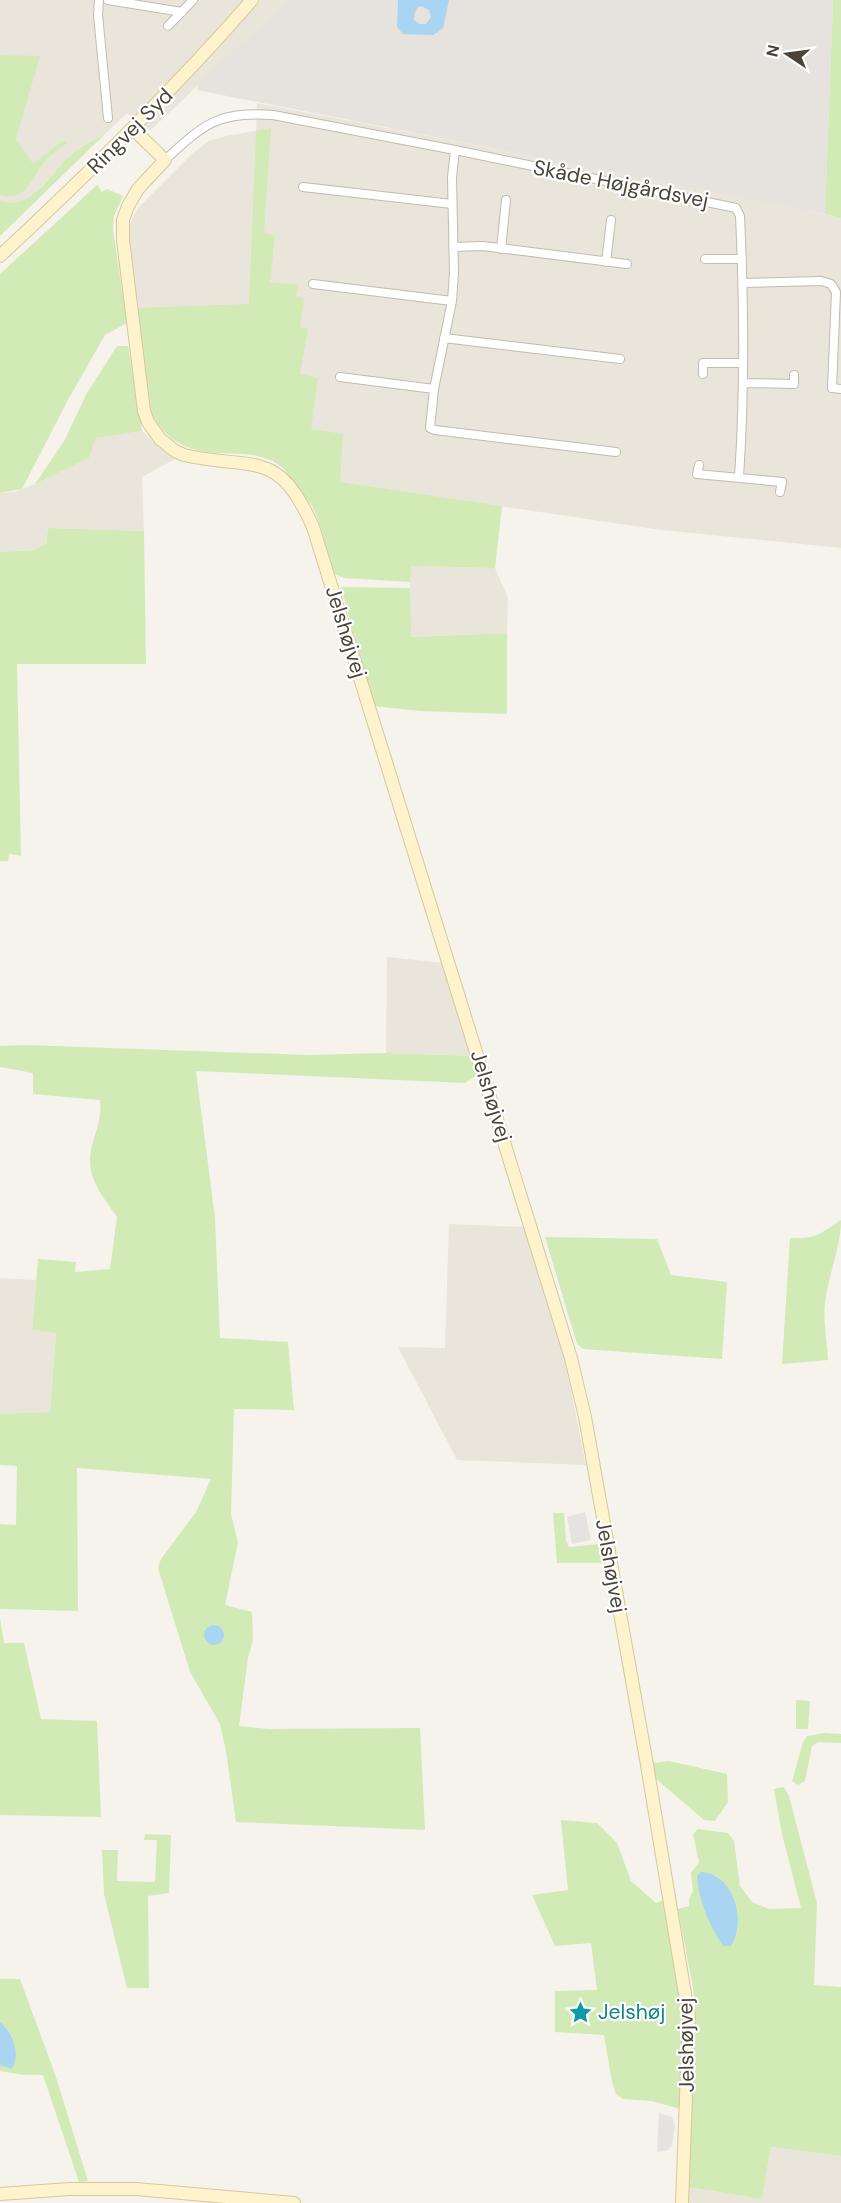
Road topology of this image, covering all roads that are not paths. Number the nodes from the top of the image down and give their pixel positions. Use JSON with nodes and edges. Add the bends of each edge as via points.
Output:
{"nodes":[{"id":1,"x":99,"y":0,"type":"edge"},
{"id":2,"x":108,"y":0,"type":"edge"},
{"id":3,"x":193,"y":0,"type":"edge"},
{"id":4,"x":252,"y":0,"type":"edge"},
{"id":5,"x":182,"y":12,"type":"junction"},
{"id":6,"x":168,"y":26,"type":"dead end"},
{"id":7,"x":108,"y":118,"type":"dead end"},
{"id":8,"x":133,"y":129,"type":"junction"},
{"id":9,"x":455,"y":150,"type":"junction"},
{"id":10,"x":165,"y":160,"type":"junction"},
{"id":11,"x":303,"y":188,"type":"dead end"},
{"id":12,"x":507,"y":200,"type":"dead end"},
{"id":13,"x":452,"y":204,"type":"junction"},
{"id":14,"x":611,"y":220,"type":"dead end"},
{"id":15,"x":453,"y":247,"type":"junction"},
{"id":16,"x":501,"y":249,"type":"junction"},
{"id":17,"x":0,"y":256,"type":"edge"},
{"id":18,"x":705,"y":259,"type":"dead end"},
{"id":19,"x":742,"y":259,"type":"junction"},
{"id":20,"x":606,"y":262,"type":"junction"},
{"id":21,"x":627,"y":264,"type":"dead end"},
{"id":22,"x":313,"y":284,"type":"dead end"},
{"id":23,"x":743,"y":284,"type":"junction"},
{"id":24,"x":452,"y":301,"type":"junction"},
{"id":25,"x":444,"y":338,"type":"junction"},
{"id":26,"x":620,"y":359,"type":"dead end"},
{"id":27,"x":743,"y":363,"type":"junction"},
{"id":28,"x":703,"y":374,"type":"dead end"},
{"id":29,"x":794,"y":375,"type":"dead end"},
{"id":30,"x":340,"y":376,"type":"dead end"},
{"id":31,"x":743,"y":383,"type":"junction"},
{"id":32,"x":434,"y":389,"type":"junction"},
{"id":33,"x":841,"y":389,"type":"edge"},
{"id":34,"x":616,"y":452,"type":"dead end"},
{"id":35,"x":699,"y":465,"type":"dead end"},
{"id":36,"x":739,"y":477,"type":"junction"},
{"id":37,"x":780,"y":492,"type":"dead end"},
{"id":38,"x":0,"y":2194,"type":"edge"},
{"id":39,"x":294,"y":2203,"type":"edge"},
{"id":40,"x":682,"y":2203,"type":"edge"}],
"edges":[{"from":1,"to":7,"type":"street"},
{"from":2,"to":5,"type":"street"},
{"from":3,"to":5,"type":"street"},
{"from":4,"to":8,"type":"street","name":"Ringvej Syd"},
{"from":5,"to":6,"type":"street"},
{"from":8,"to":10,"type":"street"},
{"from":8,"to":17,"type":"street","name":"Ringvej Syd"},
{"from":9,"to":10,"type":"street","name":"Skåde Højgårdsvej","via":[[246,113],[197,131]]},
{"from":9,"to":13,"type":"street"},
{"from":9,"to":19,"type":"street","name":"Skåde Højgårdsvej","via":[[736,208],[740,216]]},
{"from":10,"to":40,"type":"street","name":"Jelshøjvej","via":[[138,189],[123,220],[141,395],[148,422],[160,439],[184,455],[245,462],[272,471],[284,478],[305,508],[571,1358],[644,1747],[689,2018]]},
{"from":11,"to":13,"type":"street"},
{"from":12,"to":16,"type":"street"},
{"from":13,"to":15,"type":"street"},
{"from":14,"to":20,"type":"street","name":"Skåde Højgårdsvej"},
{"from":15,"to":16,"type":"street"},
{"from":15,"to":24,"type":"street"},
{"from":16,"to":20,"type":"street"},
{"from":18,"to":19,"type":"street"},
{"from":19,"to":23,"type":"street","name":"Skåde Højgårdsvej"},
{"from":20,"to":21,"type":"street"},
{"from":22,"to":24,"type":"street"},
{"from":23,"to":27,"type":"street","name":"Skåde Højgårdsvej"},
{"from":23,"to":33,"type":"street","via":[[831,284],[836,292],[832,388]]},
{"from":24,"to":25,"type":"street"},
{"from":25,"to":26,"type":"street"},
{"from":25,"to":32,"type":"street"},
{"from":27,"to":28,"type":"street","via":[[703,363]]},
{"from":27,"to":31,"type":"street","name":"Skåde Højgårdsvej"},
{"from":29,"to":31,"type":"street","via":[[794,384]]},
{"from":30,"to":32,"type":"street"},
{"from":31,"to":36,"type":"street","name":"Skåde Højgårdsvej"},
{"from":32,"to":34,"type":"street","via":[[430,428],[435,430]]},
{"from":35,"to":36,"type":"street","via":[[697,474]]},
{"from":36,"to":37,"type":"street","via":[[782,482]]},
{"from":38,"to":39,"type":"street","via":[[136,2189]]}]}
